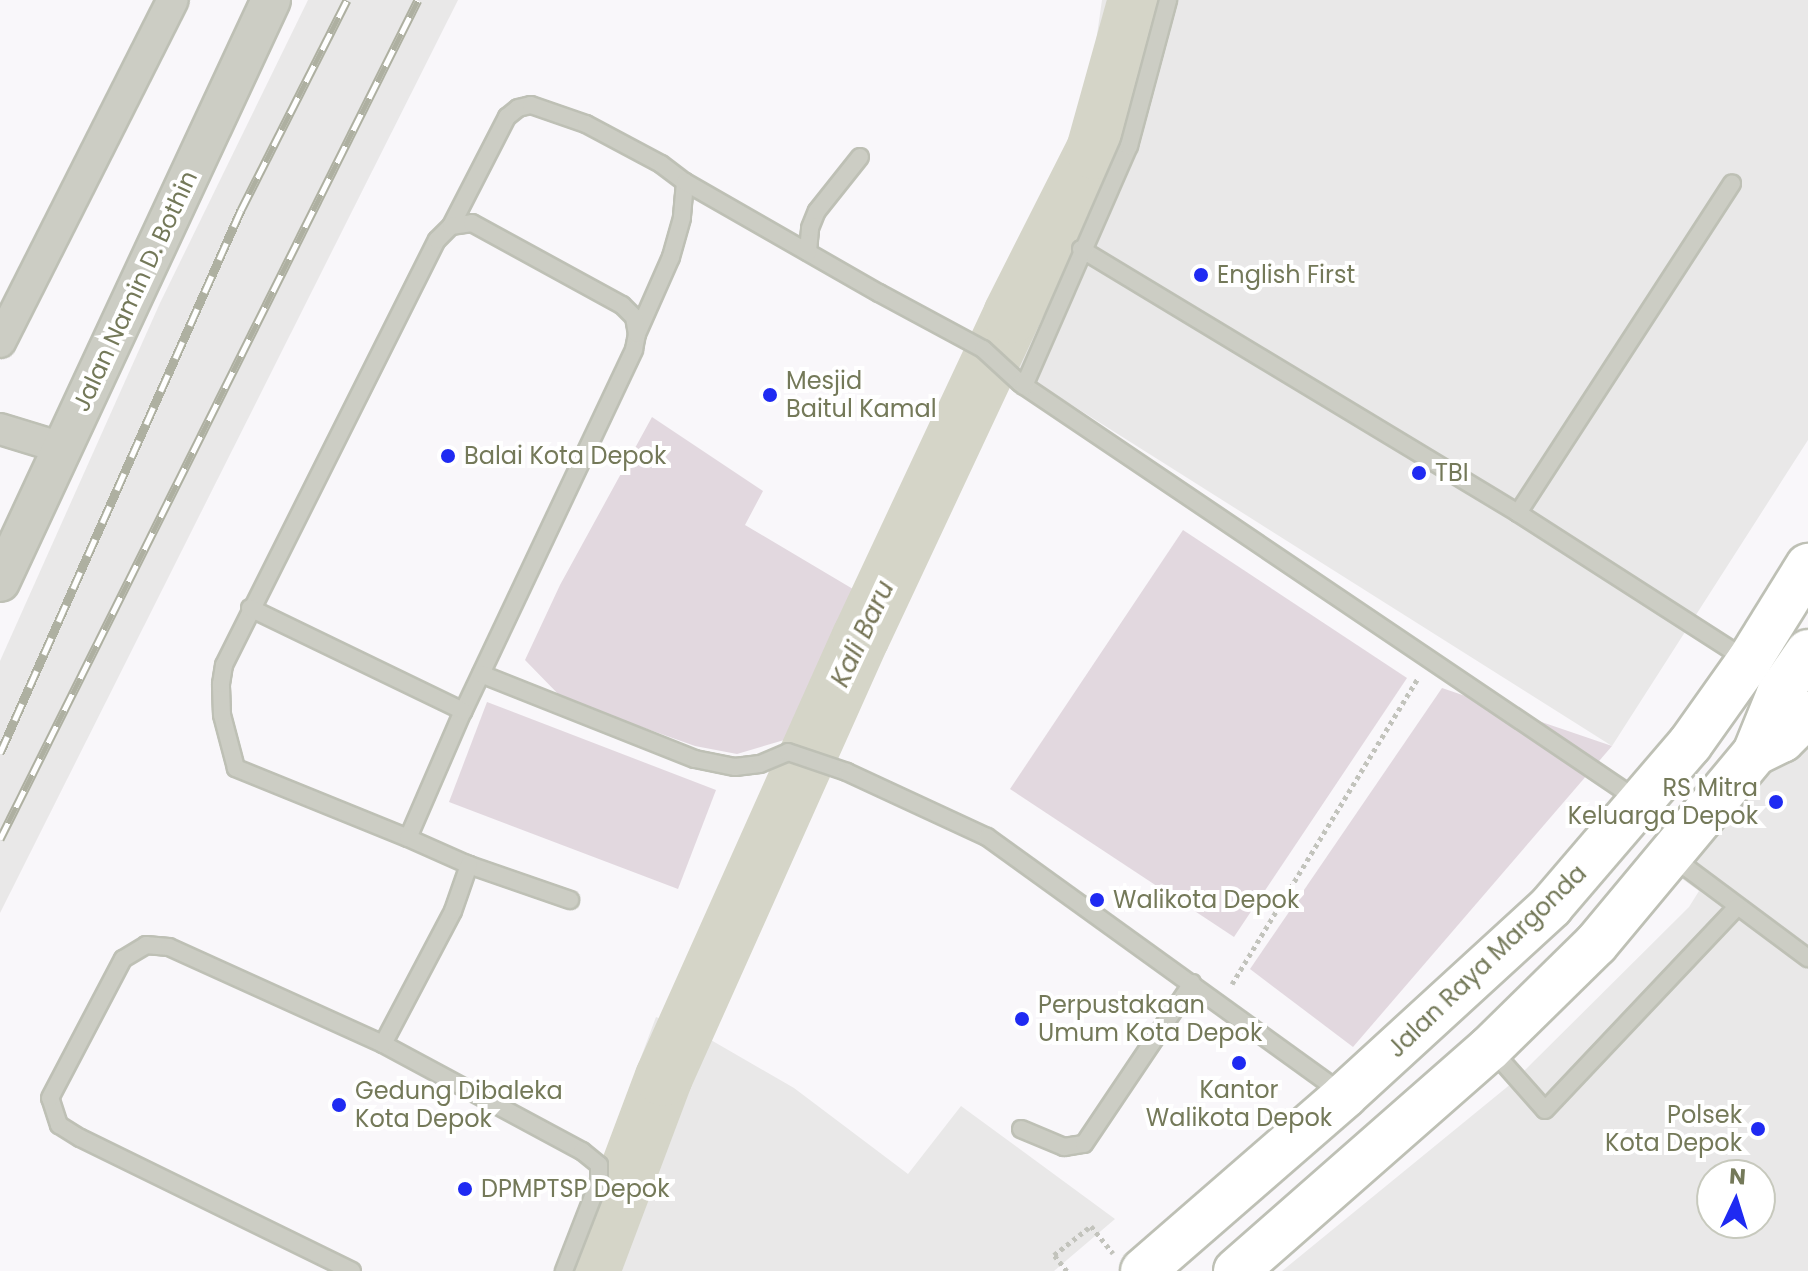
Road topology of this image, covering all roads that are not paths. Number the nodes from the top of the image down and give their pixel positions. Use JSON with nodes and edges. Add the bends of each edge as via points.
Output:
{"nodes":[{"id":1,"x":173,"y":0,"type":"edge"},
{"id":2,"x":271,"y":0,"type":"edge"},
{"id":3,"x":1168,"y":0,"type":"edge"},
{"id":4,"x":860,"y":157,"type":"dead end"},
{"id":5,"x":685,"y":182,"type":"junction"},
{"id":6,"x":1732,"y":183,"type":"dead end"},
{"id":7,"x":451,"y":226,"type":"junction"},
{"id":8,"x":1081,"y":249,"type":"junction"},
{"id":9,"x":808,"y":252,"type":"junction"},
{"id":10,"x":637,"y":334,"type":"junction"},
{"id":11,"x":0,"y":342,"type":"edge"},
{"id":12,"x":1022,"y":384,"type":"junction"},
{"id":13,"x":0,"y":429,"type":"edge"},
{"id":14,"x":62,"y":448,"type":"junction"},
{"id":15,"x":1518,"y":513,"type":"junction"},
{"id":16,"x":1808,"y":566,"type":"edge"},
{"id":17,"x":0,"y":582,"type":"edge"},
{"id":18,"x":250,"y":608,"type":"junction"},
{"id":19,"x":1808,"y":652,"type":"edge"},
{"id":20,"x":1749,"y":661,"type":"junction"},
{"id":21,"x":481,"y":674,"type":"junction"},
{"id":22,"x":463,"y":711,"type":"junction"},
{"id":23,"x":1808,"y":714,"type":"edge"},
{"id":24,"x":1755,"y":753,"type":"junction"},
{"id":25,"x":1643,"y":803,"type":"junction"},
{"id":26,"x":408,"y":838,"type":"junction"},
{"id":27,"x":1669,"y":855,"type":"junction"},
{"id":28,"x":469,"y":865,"type":"junction"},
{"id":29,"x":570,"y":900,"type":"dead end"},
{"id":30,"x":1737,"y":907,"type":"junction"},
{"id":31,"x":1808,"y":958,"type":"edge"},
{"id":32,"x":1192,"y":983,"type":"junction"},
{"id":33,"x":383,"y":1044,"type":"junction"},
{"id":34,"x":1490,"y":1048,"type":"junction"},
{"id":35,"x":1344,"y":1096,"type":"junction"},
{"id":36,"x":1021,"y":1129,"type":"dead end"},
{"id":37,"x":352,"y":1271,"type":"edge"},
{"id":38,"x":564,"y":1271,"type":"edge"},
{"id":39,"x":1143,"y":1271,"type":"edge"},
{"id":40,"x":1236,"y":1271,"type":"edge"}],
"edges":[{"from":1,"to":11,"type":"street"},
{"from":2,"to":14,"type":"street","name":"Jalan Namin D. Bothin"},
{"from":3,"to":8,"type":"lane","via":[[1129,146]]},
{"from":4,"to":9,"type":"lane","via":[[817,211]]},
{"from":5,"to":7,"type":"lane","via":[[586,124],[531,105],[507,117]]},
{"from":5,"to":9,"type":"lane"},
{"from":5,"to":10,"type":"lane","via":[[671,257]]},
{"from":6,"to":15,"type":"lane"},
{"from":7,"to":10,"type":"lane","via":[[472,223],[622,305],[634,317]]},
{"from":7,"to":18,"type":"lane","via":[[437,240]]},
{"from":8,"to":12,"type":"lane"},
{"from":8,"to":15,"type":"lane"},
{"from":9,"to":12,"type":"lane","via":[[983,349]]},
{"from":10,"to":21,"type":"lane"},
{"from":12,"to":25,"type":"lane"},
{"from":13,"to":14,"type":"street"},
{"from":14,"to":17,"type":"street","name":"Jalan Namin D. Bothin"},
{"from":15,"to":20,"type":"lane"},
{"from":16,"to":20,"type":"main road","name":"Jalan Raya Margonda"},
{"from":18,"to":22,"type":"lane"},
{"from":18,"to":26,"type":"lane","via":[[221,684],[228,747],[236,768]]},
{"from":19,"to":24,"type":"main road","via":[[1772,707]]},
{"from":20,"to":25,"type":"main road","name":"Jalan Raya Margonda"},
{"from":21,"to":22,"type":"lane"},
{"from":21,"to":32,"type":"lane","via":[[695,759],[735,767],[788,752],[847,772],[987,837]]},
{"from":22,"to":26,"type":"lane"},
{"from":23,"to":24,"type":"main road","via":[[1782,740]]},
{"from":24,"to":27,"type":"main road"},
{"from":25,"to":35,"type":"main road","name":"Jalan Raya Margonda","via":[[1551,906]]},
{"from":26,"to":28,"type":"lane"},
{"from":27,"to":30,"type":"lane"},
{"from":27,"to":34,"type":"main road","via":[[1596,944]]},
{"from":28,"to":29,"type":"lane"},
{"from":28,"to":33,"type":"lane","via":[[453,911]]},
{"from":30,"to":31,"type":"lane"},
{"from":30,"to":34,"type":"lane","via":[[1545,1110]]},
{"from":32,"to":35,"type":"lane"},
{"from":32,"to":36,"type":"lane","via":[[1084,1144],[1064,1147]]},
{"from":33,"to":37,"type":"lane","via":[[169,947],[146,945],[123,959],[50,1098],[59,1125],[80,1138]]},
{"from":33,"to":38,"type":"lane","via":[[599,1165],[599,1181]]},
{"from":34,"to":40,"type":"main road"},
{"from":35,"to":39,"type":"main road","name":"Jalan Raya Margonda"}]}
